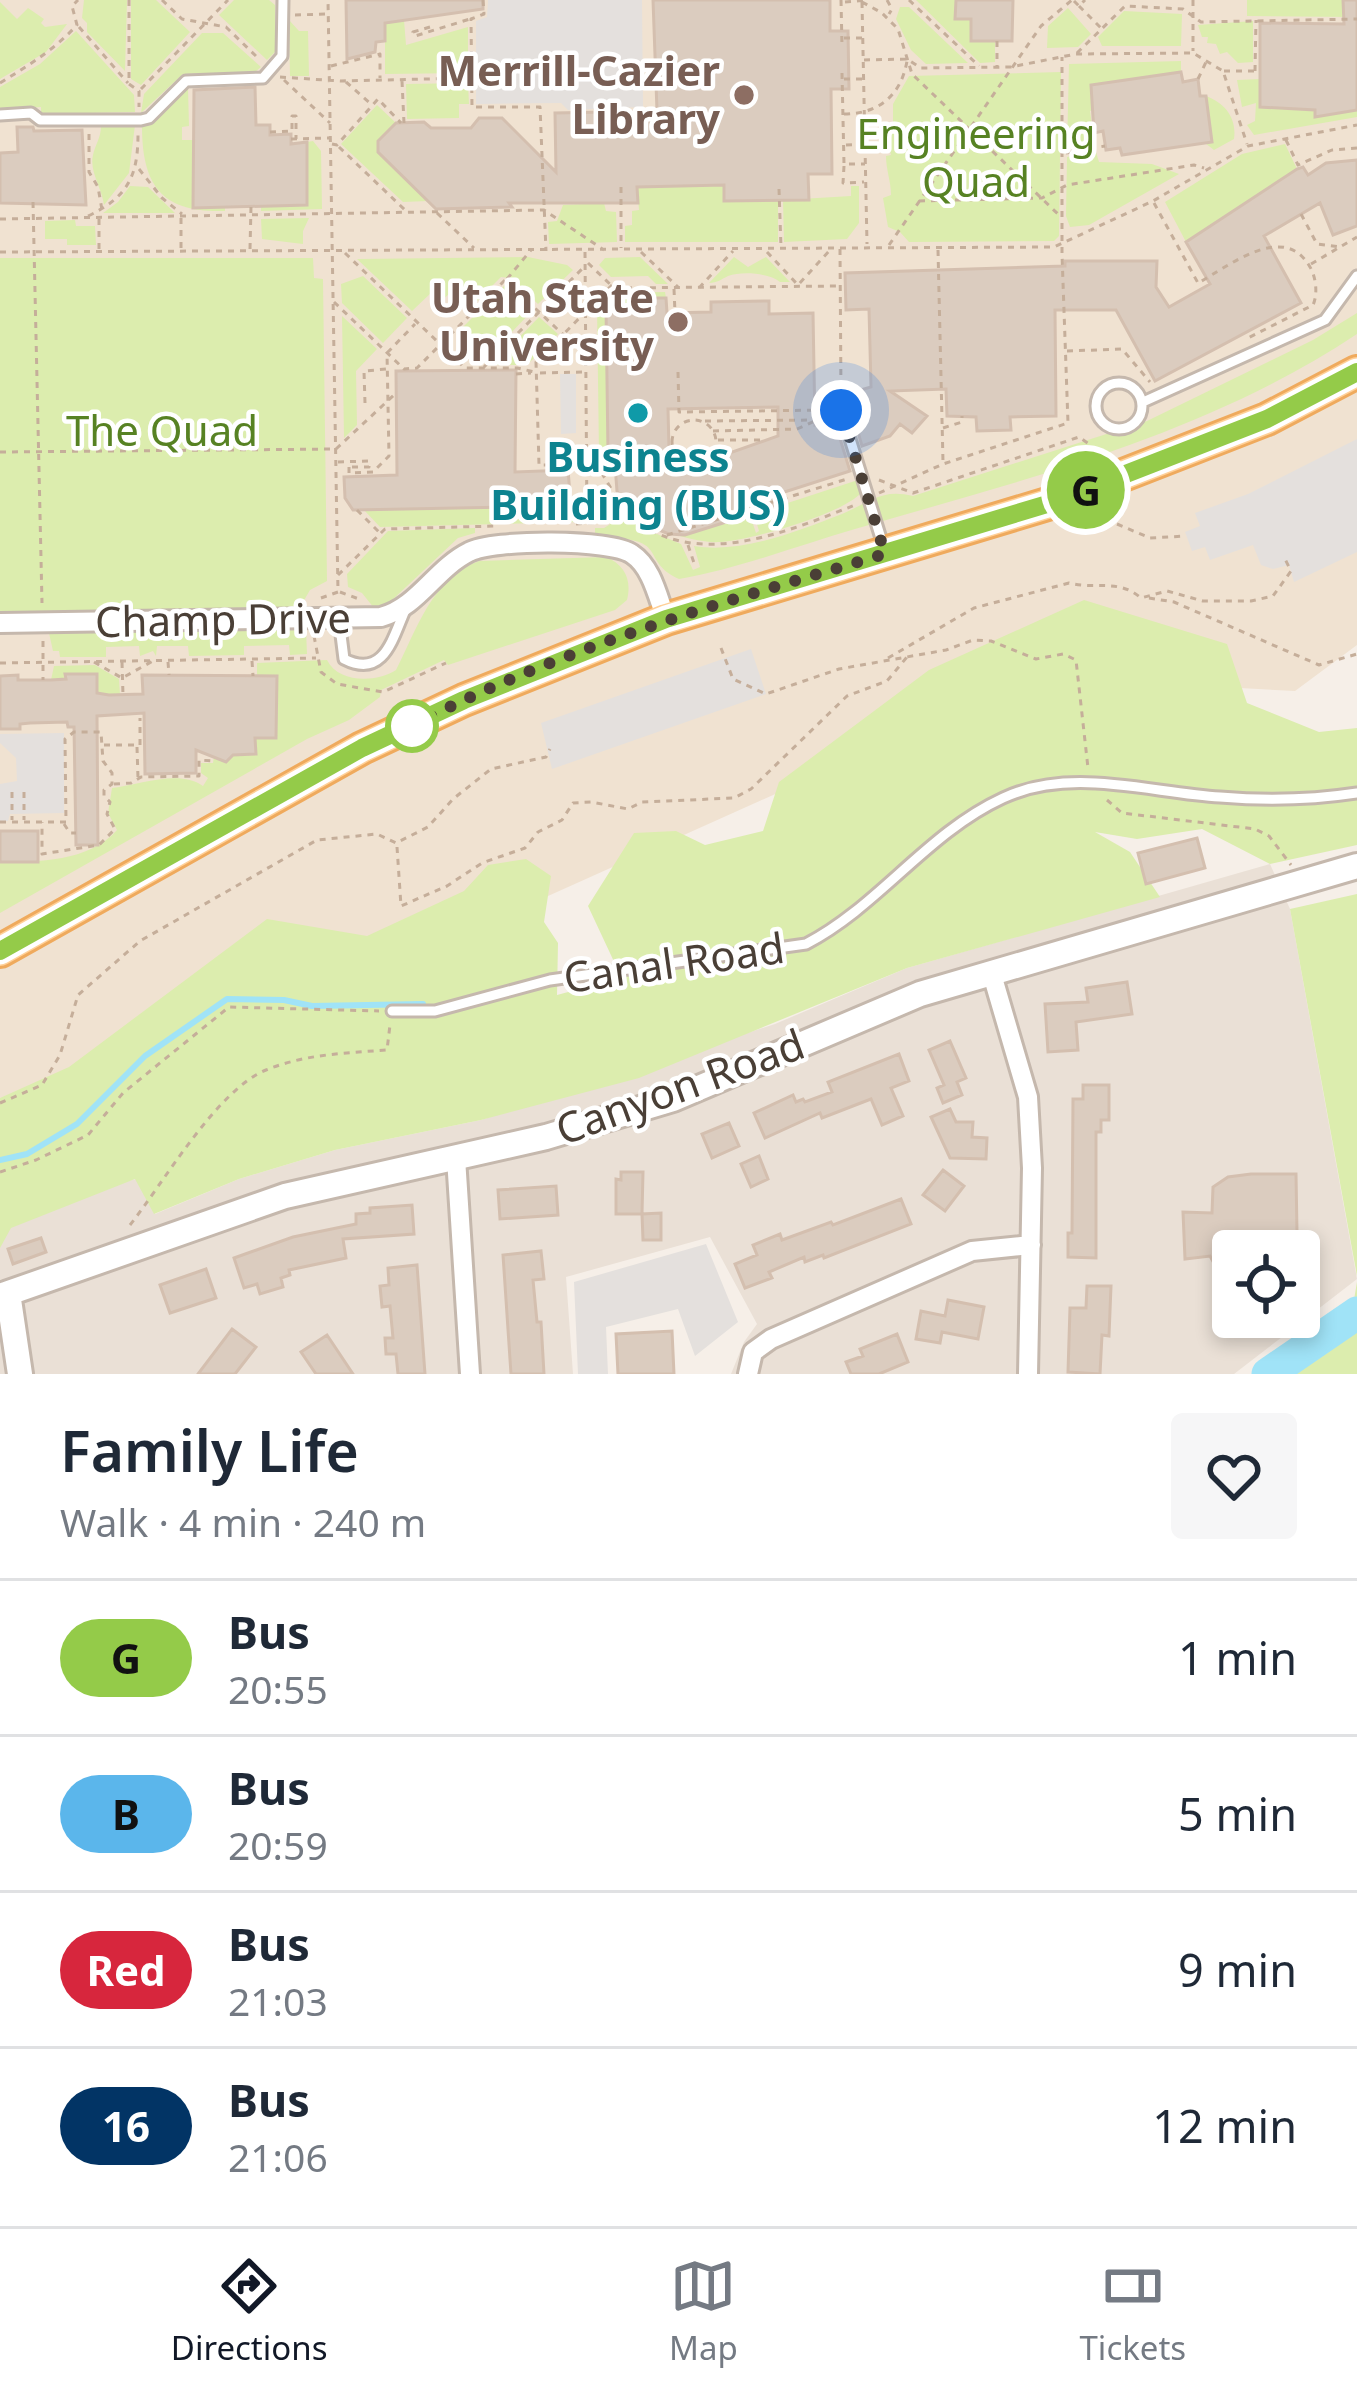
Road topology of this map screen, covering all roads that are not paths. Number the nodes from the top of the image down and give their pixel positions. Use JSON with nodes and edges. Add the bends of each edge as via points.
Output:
{"nodes":[{"id":1,"x":283,"y":4,"type":"edge"},
{"id":2,"x":0,"y":115,"type":"edge"},
{"id":3,"x":1357,"y":276,"type":"edge"},
{"id":4,"x":1357,"y":372,"type":"edge"},
{"id":5,"x":1142,"y":402,"type":"junction"},
{"id":6,"x":841,"y":410,"type":"road end"},
{"id":7,"x":885,"y":554,"type":"junction"},
{"id":8,"x":406,"y":607,"type":"junction"},
{"id":9,"x":339,"y":619,"type":"junction"},
{"id":10,"x":666,"y":619,"type":"junction"},
{"id":11,"x":0,"y":623,"type":"edge"},
{"id":12,"x":1357,"y":793,"type":"edge"},
{"id":13,"x":1357,"y":866,"type":"edge"},
{"id":14,"x":0,"y":951,"type":"edge"},
{"id":15,"x":992,"y":971,"type":"junction"},
{"id":16,"x":392,"y":1011,"type":"road end"},
{"id":17,"x":456,"y":1158,"type":"junction"},
{"id":18,"x":1030,"y":1245,"type":"junction"},
{"id":19,"x":4,"y":1294,"type":"edge"},
{"id":20,"x":20,"y":1374,"type":"edge"},
{"id":21,"x":470,"y":1374,"type":"edge"},
{"id":22,"x":748,"y":1374,"type":"edge"},
{"id":23,"x":1028,"y":1374,"type":"edge"}],
"edges":[{"from":1,"to":2,"type":"lane","via":[[282,56],[263,78],[186,82],[139,120]]},
{"from":3,"to":5,"type":"lane","via":[[1324,320]]},
{"from":4,"to":7,"type":"main road","via":[[1198,448]]},
{"from":5,"to":5,"type":"lane","via":[[1131,386],[1116,383],[1103,390],[1096,411],[1111,428],[1126,428]]},
{"from":6,"to":7,"type":"lane"},
{"from":7,"to":10,"type":"main road"},
{"from":8,"to":9,"type":"street","name":"Champ Drive"},
{"from":8,"to":9,"type":"lane","via":[[388,653],[370,664],[344,659]]},
{"from":8,"to":10,"type":"street","name":"Champ Drive","via":[[471,550],[612,544],[640,560]]},
{"from":9,"to":11,"type":"street","name":"Champ Drive"},
{"from":10,"to":14,"type":"main road","via":[[362,748]]},
{"from":12,"to":16,"type":"lane","name":"Canal Road","via":[[1292,801],[1058,784],[1007,796],[953,826],[837,927],[806,944],[550,980],[435,1011]]},
{"from":13,"to":15,"type":"street","name":"Canyon Road"},
{"from":15,"to":17,"type":"street","name":"Canyon Road","via":[[673,1099]]},
{"from":15,"to":18,"type":"street","via":[[1028,1097]]},
{"from":17,"to":19,"type":"street","name":"Canyon Road","via":[[285,1196]]},
{"from":17,"to":21,"type":"street"},
{"from":18,"to":22,"type":"street","via":[[972,1251],[771,1339],[753,1352]]},
{"from":18,"to":23,"type":"street"},
{"from":19,"to":20,"type":"street"}]}
